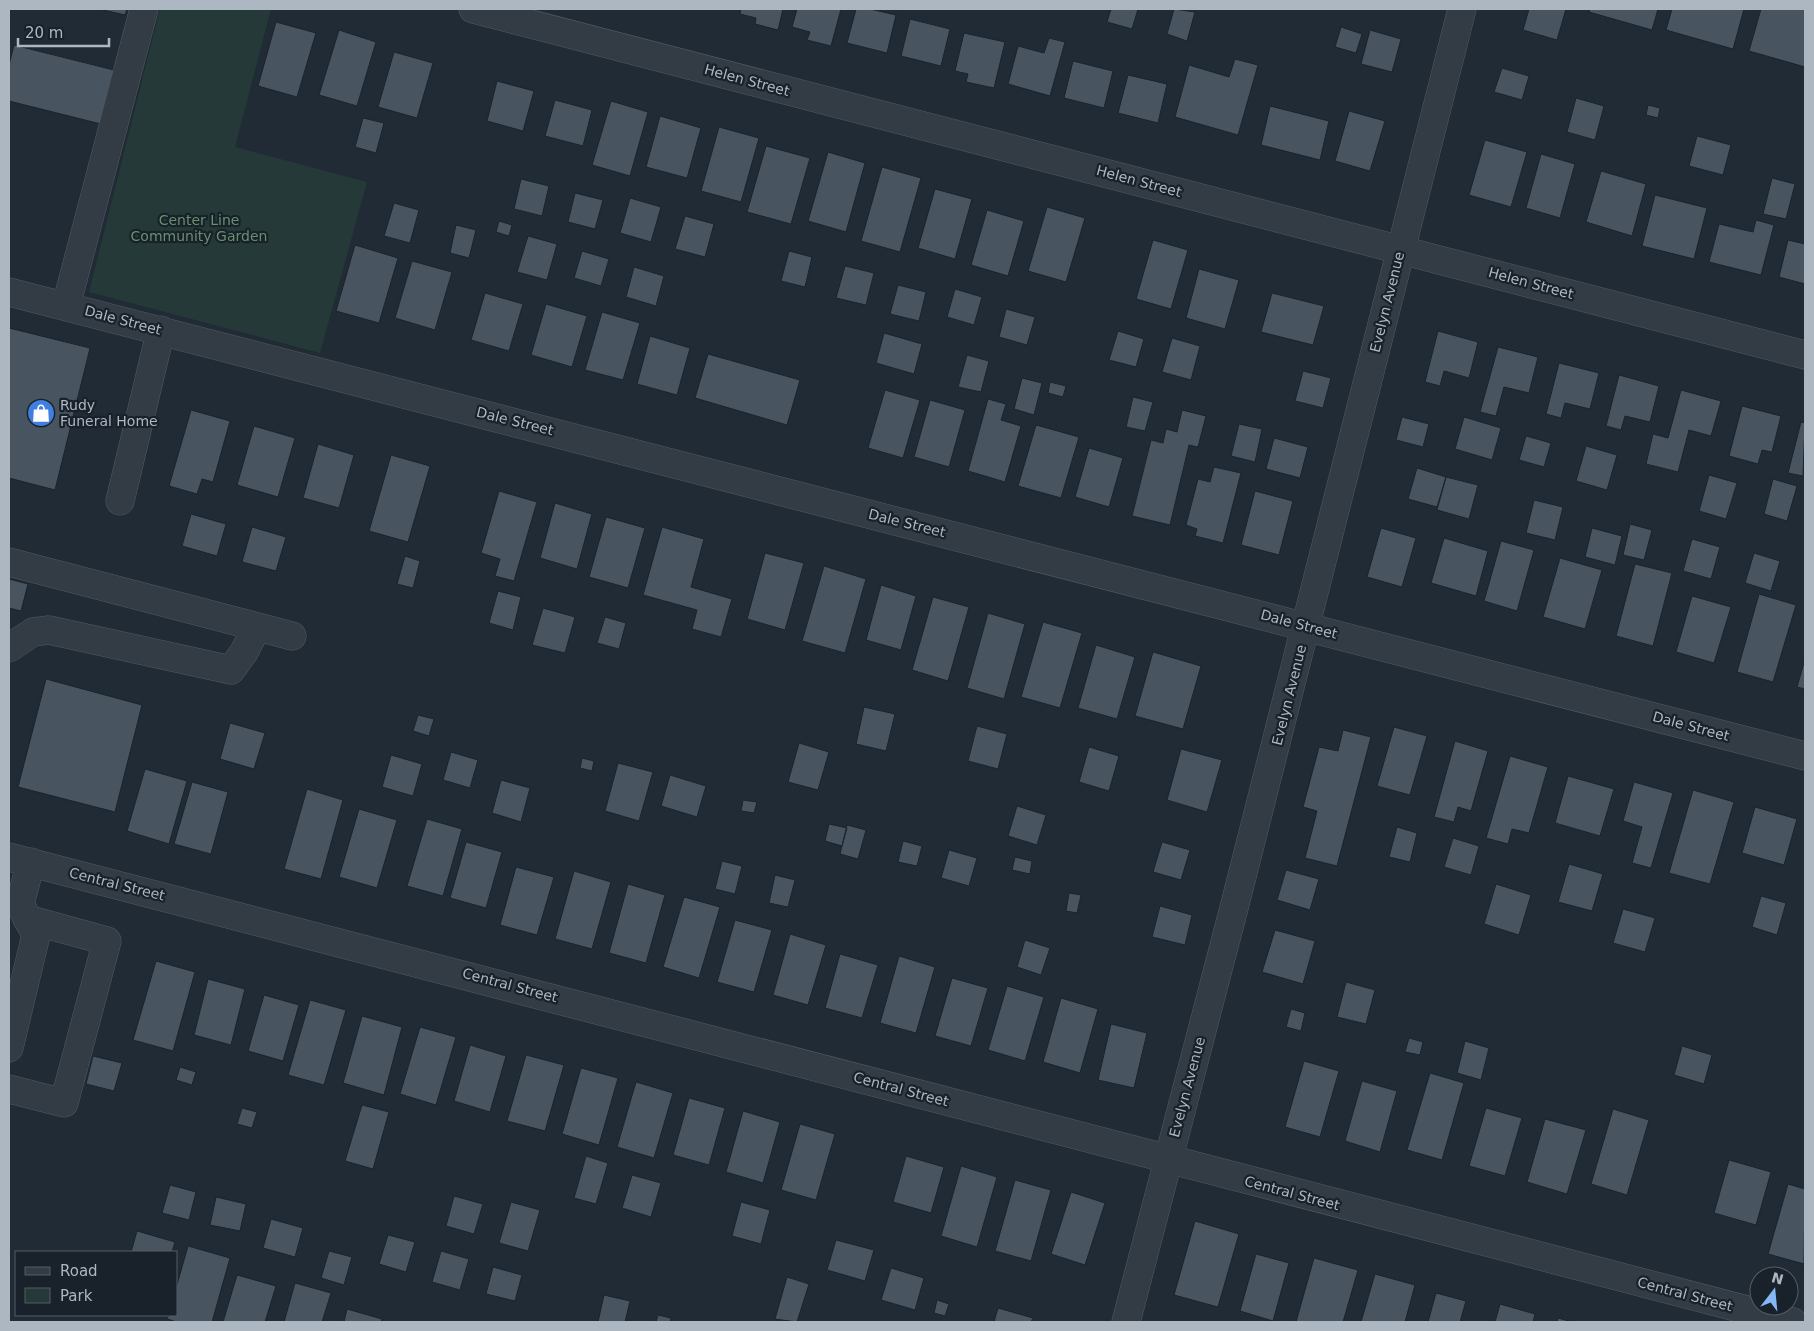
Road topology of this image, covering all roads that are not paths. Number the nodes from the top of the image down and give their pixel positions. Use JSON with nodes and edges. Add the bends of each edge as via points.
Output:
{"nodes":[{"id":1,"x":144,"y":9,"type":"edge"},
{"id":2,"x":473,"y":9,"type":"edge"},
{"id":3,"x":1462,"y":9,"type":"edge"},
{"id":4,"x":1400,"y":248,"type":"junction"},
{"id":5,"x":9,"y":292,"type":"edge"},
{"id":6,"x":66,"y":306,"type":"junction"},
{"id":7,"x":162,"y":330,"type":"junction"},
{"id":8,"x":1805,"y":355,"type":"edge"},
{"id":9,"x":120,"y":501,"type":"dead end"},
{"id":10,"x":9,"y":562,"type":"edge"},
{"id":11,"x":1306,"y":625,"type":"junction"},
{"id":12,"x":257,"y":627,"type":"junction"},
{"id":13,"x":292,"y":636,"type":"dead end"},
{"id":14,"x":9,"y":648,"type":"edge"},
{"id":15,"x":1805,"y":756,"type":"edge"},
{"id":16,"x":20,"y":859,"type":"edge"},
{"id":17,"x":23,"y":912,"type":"junction"},
{"id":18,"x":9,"y":1048,"type":"edge"},
{"id":19,"x":9,"y":1088,"type":"edge"},
{"id":20,"x":1167,"y":1160,"type":"junction"},
{"id":21,"x":1126,"y":1322,"type":"edge"},
{"id":22,"x":1793,"y":1322,"type":"edge"}],
"edges":[{"from":1,"to":6,"type":"street"},
{"from":2,"to":4,"type":"street","name":"Helen Street"},
{"from":3,"to":4,"type":"street","name":"Evelyn Avenue"},
{"from":4,"to":8,"type":"street","name":"Helen Street"},
{"from":4,"to":11,"type":"street","name":"Evelyn Avenue"},
{"from":5,"to":6,"type":"street","name":"Dale Street"},
{"from":6,"to":7,"type":"street","name":"Dale Street"},
{"from":7,"to":9,"type":"street"},
{"from":7,"to":11,"type":"street","name":"Dale Street"},
{"from":10,"to":12,"type":"street"},
{"from":11,"to":15,"type":"street","name":"Dale Street"},
{"from":11,"to":20,"type":"street","name":"Evelyn Avenue"},
{"from":12,"to":13,"type":"street"},
{"from":12,"to":14,"type":"street","via":[[231,670],[49,630],[33,632]]},
{"from":16,"to":17,"type":"street"},
{"from":16,"to":20,"type":"street","name":"Central Street","via":[[446,968]]},
{"from":17,"to":18,"type":"street","via":[[36,935]]},
{"from":17,"to":19,"type":"street","via":[[107,941],[64,1103]]},
{"from":20,"to":21,"type":"street","name":"Evelyn Avenue"},
{"from":20,"to":22,"type":"street","name":"Central Street"}]}
